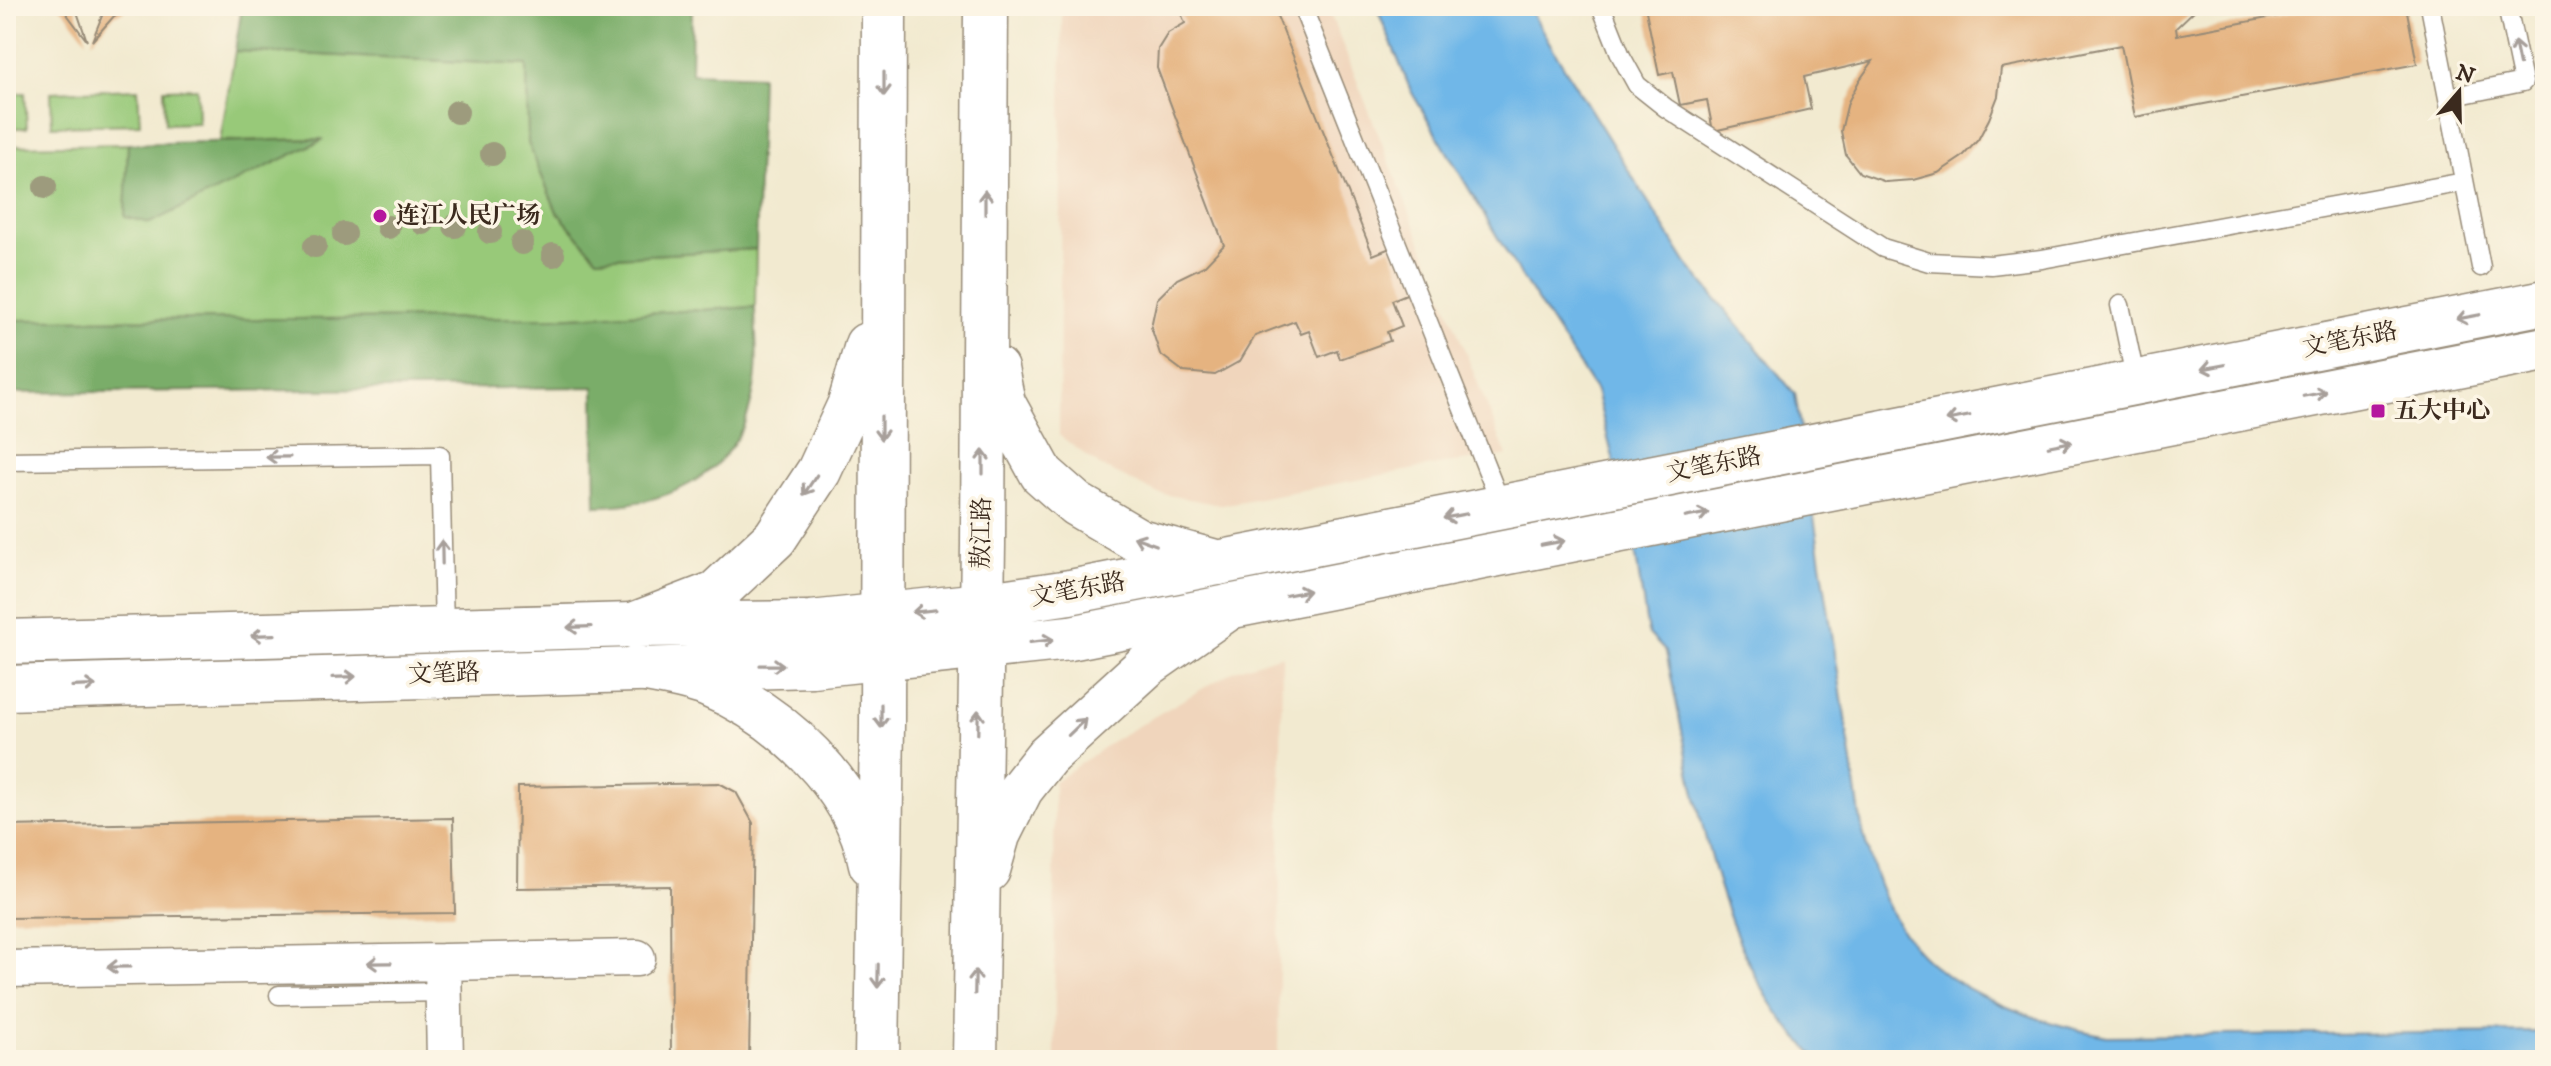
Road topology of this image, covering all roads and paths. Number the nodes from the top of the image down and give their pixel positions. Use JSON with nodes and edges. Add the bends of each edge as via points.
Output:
{"nodes":[{"id":1,"x":884,"y":6,"type":"edge"},
{"id":2,"x":986,"y":6,"type":"edge"},
{"id":3,"x":1302,"y":6,"type":"edge"},
{"id":4,"x":1601,"y":6,"type":"edge"},
{"id":5,"x":2430,"y":6,"type":"edge"},
{"id":6,"x":2507,"y":6,"type":"edge"},
{"id":7,"x":2449,"y":97,"type":"junction"},
{"id":8,"x":2464,"y":182,"type":"junction"},
{"id":9,"x":883,"y":252,"type":"junction"},
{"id":10,"x":984,"y":259,"type":"junction"},
{"id":11,"x":2481,"y":267,"type":"dead end"},
{"id":12,"x":2545,"y":302,"type":"edge"},
{"id":13,"x":2120,"y":305,"type":"dead end"},
{"id":14,"x":2545,"y":349,"type":"edge"},
{"id":15,"x":2136,"y":382,"type":"junction"},
{"id":16,"x":6,"y":461,"type":"edge"},
{"id":17,"x":1502,"y":507,"type":"junction"},
{"id":18,"x":1219,"y":563,"type":"junction"},
{"id":19,"x":981,"y":605,"type":"junction"},
{"id":20,"x":1231,"y":606,"type":"junction"},
{"id":21,"x":633,"y":625,"type":"junction"},
{"id":22,"x":444,"y":630,"type":"junction"},
{"id":23,"x":881,"y":637,"type":"junction"},
{"id":24,"x":6,"y":642,"type":"edge"},
{"id":25,"x":981,"y":648,"type":"junction"},
{"id":26,"x":636,"y":668,"type":"junction"},
{"id":27,"x":6,"y":688,"type":"edge"},
{"id":28,"x":879,"y":905,"type":"junction"},
{"id":29,"x":976,"y":915,"type":"junction"},
{"id":30,"x":637,"y":958,"type":"dead end"},
{"id":31,"x":6,"y":969,"type":"edge"},
{"id":32,"x":444,"y":977,"type":"junction"},
{"id":33,"x":279,"y":995,"type":"dead end"},
{"id":34,"x":445,"y":1060,"type":"edge"},
{"id":35,"x":877,"y":1060,"type":"edge"},
{"id":36,"x":975,"y":1060,"type":"edge"}],
"edges":[{"from":1,"to":9,"type":"main road","one_way":true},
{"from":10,"to":2,"type":"main road","name":"敖江路","one_way":true},
{"from":3,"to":17,"type":"lane"},
{"from":4,"to":8,"type":"lane","via":[[1637,85],[1666,108],[1883,248],[1929,262],[1991,265],[2042,259]]},
{"from":5,"to":7,"type":"lane"},
{"from":7,"to":6,"type":"lane","one_way":true,"via":[[2523,82]]},
{"from":7,"to":8,"type":"lane"},
{"from":8,"to":11,"type":"lane"},
{"from":9,"to":21,"type":"main road","one_way":true,"via":[[870,334],[850,404],[819,471],[775,538],[716,593]]},
{"from":9,"to":23,"type":"main road","one_way":true},
{"from":18,"to":10,"type":"main road","one_way":true,"via":[[1139,541],[1076,504],[1042,474],[1003,403],[992,351]]},
{"from":19,"to":10,"type":"main road","name":"敖江路","one_way":true},
{"from":12,"to":15,"type":"main road","name":"文笔东路","one_way":true},
{"from":13,"to":15,"type":"lane"},
{"from":20,"to":14,"type":"main road","name":"文笔东路","one_way":true},
{"from":15,"to":17,"type":"main road","name":"文笔东路","one_way":true},
{"from":22,"to":16,"type":"lane","one_way":true,"via":[[440,455]]},
{"from":17,"to":18,"type":"main road","name":"文笔东路","one_way":true},
{"from":18,"to":19,"type":"main road","name":"文笔东路"},
{"from":19,"to":23,"type":"main road","name":"文笔东路","one_way":true},
{"from":19,"to":25,"type":"main road","name":"敖江路"},
{"from":25,"to":20,"type":"main road","name":"文笔东路","one_way":true,"via":[[1070,638]]},
{"from":29,"to":20,"type":"main road","one_way":true,"via":[[998,835],[1021,789],[1047,756],[1147,665]]},
{"from":21,"to":22,"type":"main road","name":"文笔路","one_way":true},
{"from":21,"to":23,"type":"main road","name":"文笔路","via":[[811,623]]},
{"from":22,"to":24,"type":"main road","name":"文笔路","one_way":true},
{"from":23,"to":25,"type":"main road","name":"文笔东路"},
{"from":26,"to":23,"type":"main road","name":"文笔路","one_way":true,"via":[[812,665]]},
{"from":23,"to":28,"type":"main road","one_way":true},
{"from":29,"to":25,"type":"main road","name":"敖江路","one_way":true},
{"from":27,"to":26,"type":"main road","name":"文笔路","one_way":true},
{"from":26,"to":28,"type":"main road","via":[[705,684],[757,709],[798,743],[836,784],[862,835]]},
{"from":28,"to":35,"type":"main road","one_way":true},
{"from":36,"to":29,"type":"main road","name":"敖江路","one_way":true},
{"from":30,"to":32,"type":"street"},
{"from":32,"to":31,"type":"street","one_way":true},
{"from":32,"to":33,"type":"lane"},
{"from":32,"to":34,"type":"street"}]}
